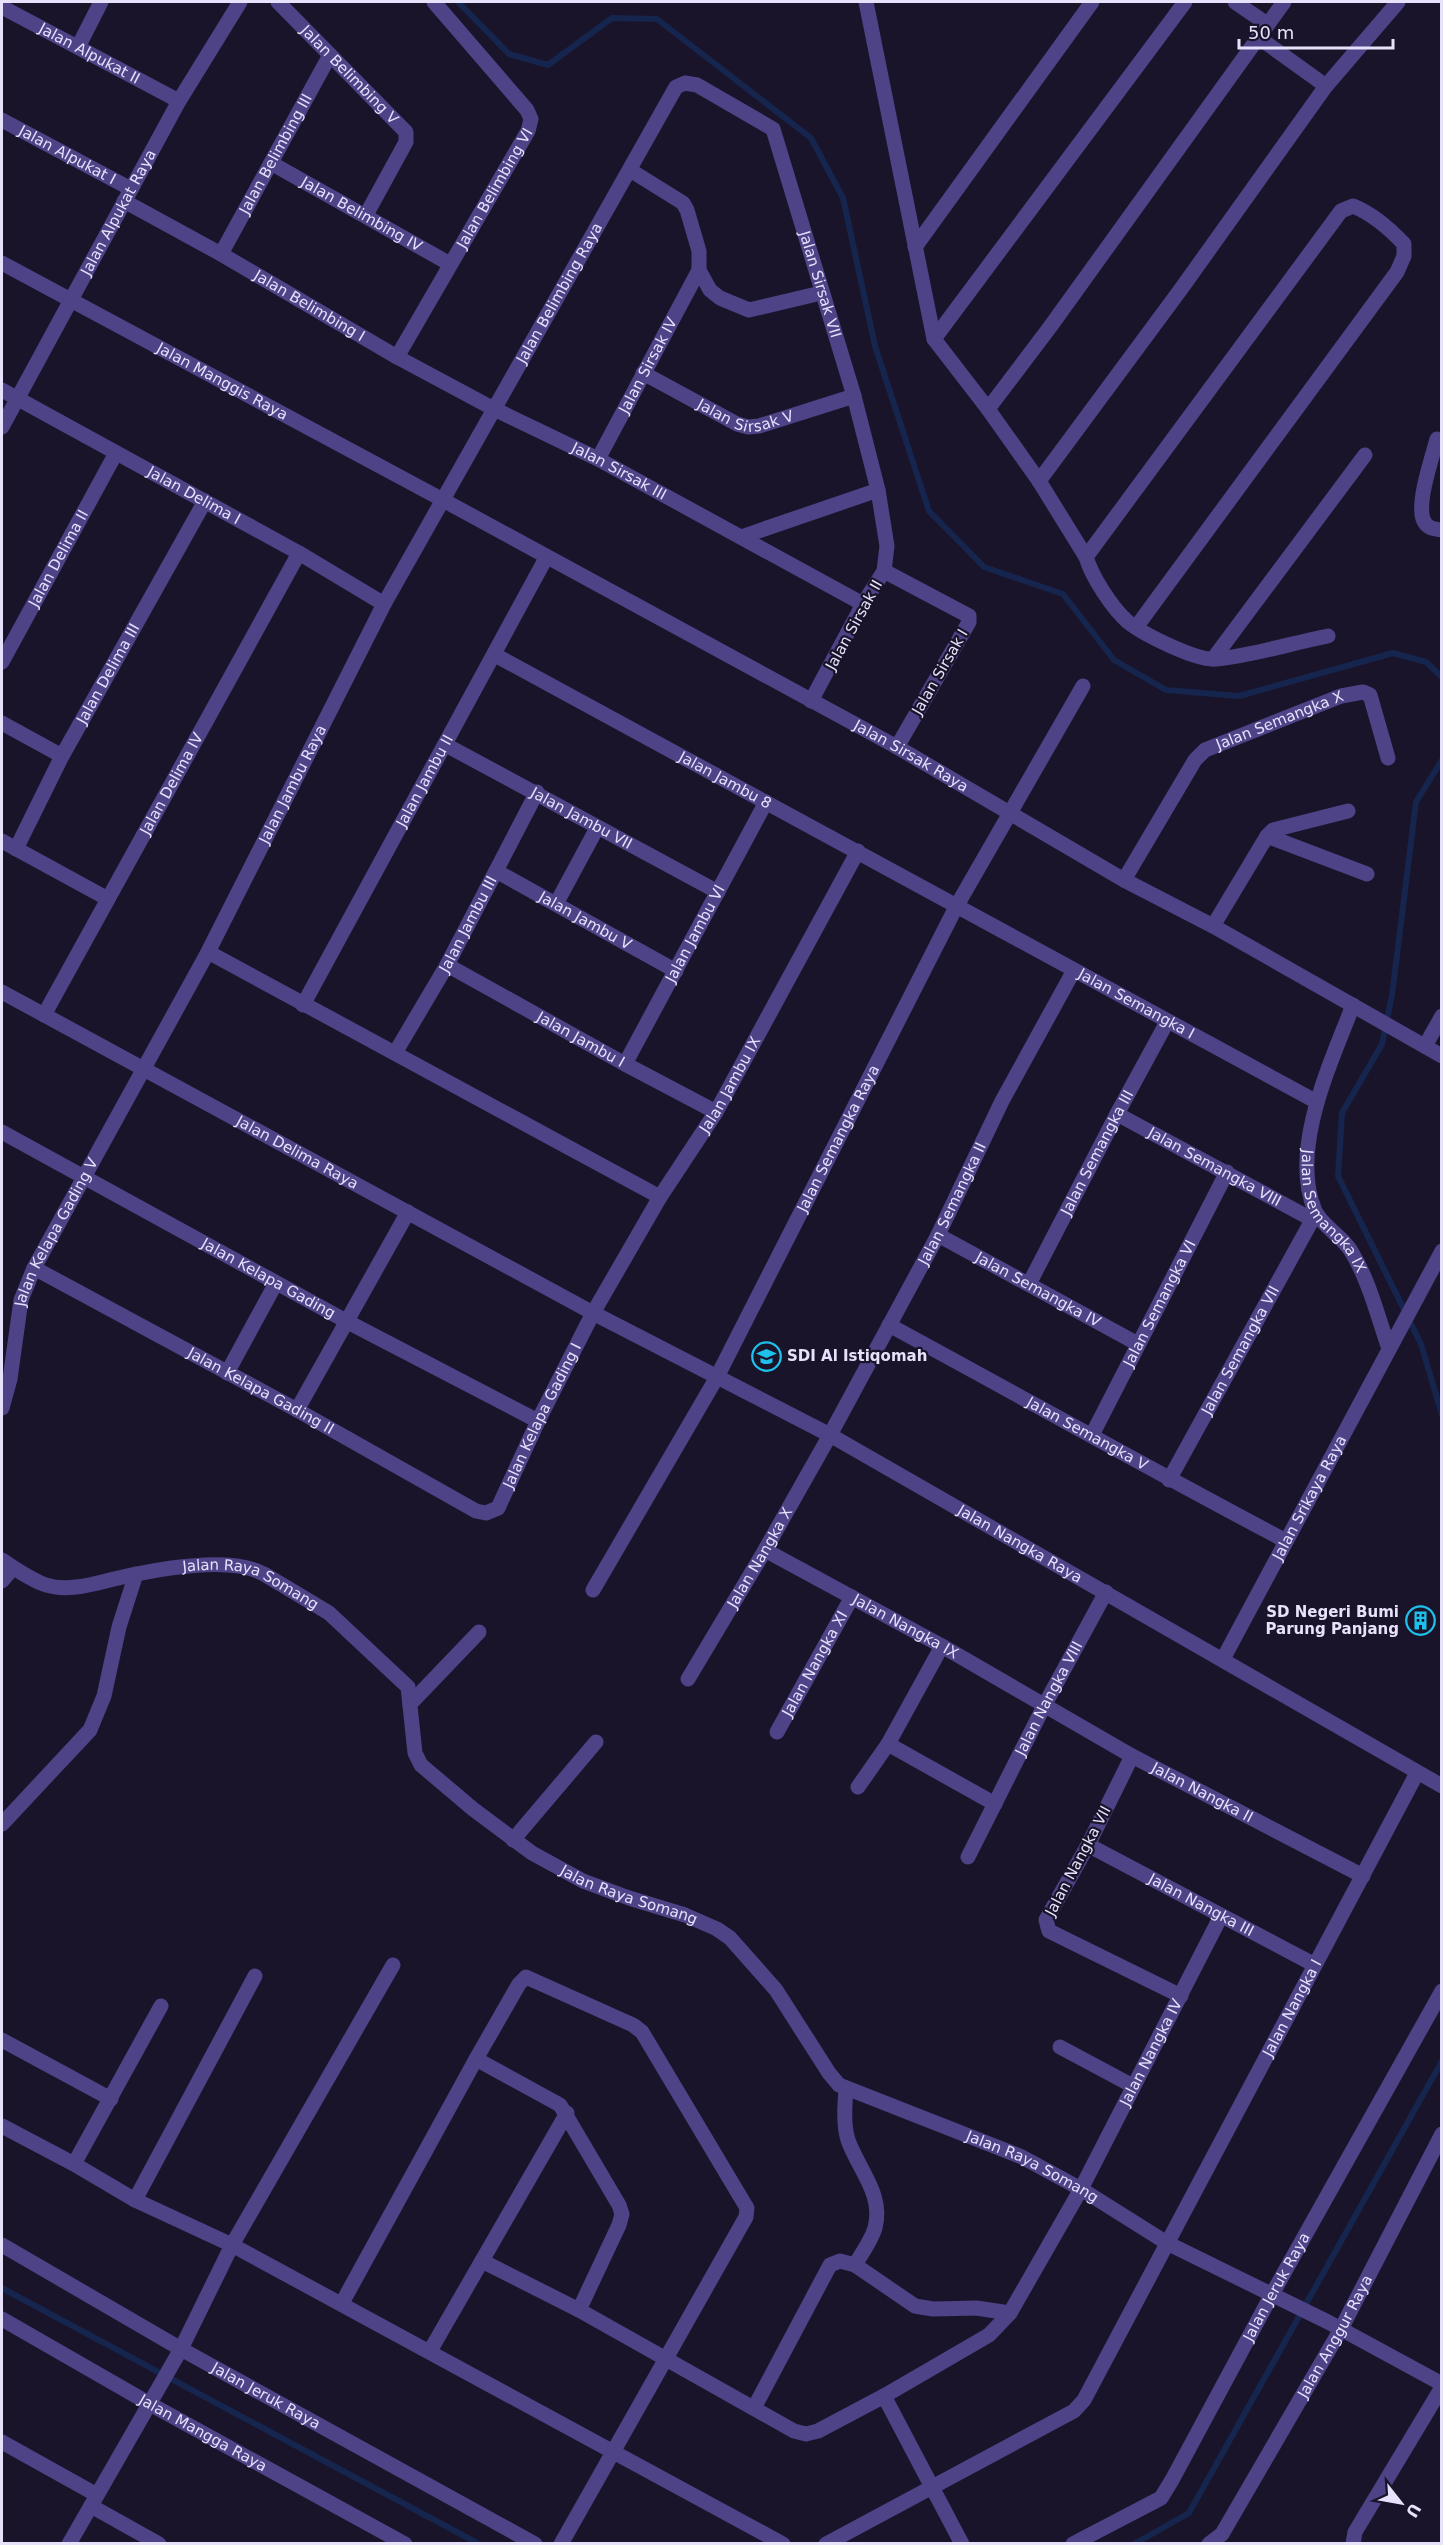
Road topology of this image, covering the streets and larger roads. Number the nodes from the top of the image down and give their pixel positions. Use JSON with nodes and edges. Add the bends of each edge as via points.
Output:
{"nodes":[{"id":1,"x":101,"y":2,"type":"edge"},
{"id":2,"x":240,"y":2,"type":"edge"},
{"id":3,"x":278,"y":2,"type":"edge"},
{"id":4,"x":434,"y":2,"type":"edge"},
{"id":5,"x":866,"y":2,"type":"edge"},
{"id":6,"x":1092,"y":2,"type":"edge"},
{"id":7,"x":1185,"y":2,"type":"edge"},
{"id":8,"x":1235,"y":2,"type":"edge"},
{"id":9,"x":1284,"y":2,"type":"edge"},
{"id":10,"x":1398,"y":2,"type":"edge"},
{"id":11,"x":2,"y":7,"type":"edge"},
{"id":12,"x":1267,"y":24,"type":"junction"},
{"id":13,"x":1258,"y":37,"type":"junction"},
{"id":14,"x":78,"y":47,"type":"junction"},
{"id":15,"x":330,"y":55,"type":"junction"},
{"id":16,"x":1326,"y":86,"type":"junction"},
{"id":17,"x":676,"y":87,"type":"joint"},
{"id":18,"x":179,"y":101,"type":"junction"},
{"id":19,"x":2,"y":120,"type":"edge"},
{"id":20,"x":271,"y":163,"type":"junction"},
{"id":21,"x":630,"y":170,"type":"junction"},
{"id":22,"x":127,"y":195,"type":"junction"},
{"id":23,"x":366,"y":215,"type":"junction"},
{"id":24,"x":915,"y":247,"type":"junction"},
{"id":25,"x":221,"y":254,"type":"junction"},
{"id":26,"x":2,"y":263,"type":"edge"},
{"id":27,"x":450,"y":264,"type":"junction"},
{"id":28,"x":699,"y":270,"type":"junction"},
{"id":29,"x":821,"y":293,"type":"junction"},
{"id":30,"x":70,"y":301,"type":"junction"},
{"id":31,"x":934,"y":339,"type":"junction"},
{"id":32,"x":397,"y":357,"type":"junction"},
{"id":33,"x":643,"y":373,"type":"junction"},
{"id":34,"x":2,"y":390,"type":"edge"},
{"id":35,"x":854,"y":396,"type":"junction"},
{"id":36,"x":17,"y":398,"type":"junction"},
{"id":37,"x":494,"y":409,"type":"junction"},
{"id":38,"x":988,"y":409,"type":"junction"},
{"id":39,"x":2,"y":427,"type":"edge"},
{"id":40,"x":1437,"y":439,"type":"dead end"},
{"id":41,"x":116,"y":453,"type":"junction"},
{"id":42,"x":1365,"y":455,"type":"dead end"},
{"id":43,"x":598,"y":459,"type":"junction"},
{"id":44,"x":1039,"y":481,"type":"junction"},
{"id":45,"x":878,"y":490,"type":"junction"},
{"id":46,"x":443,"y":500,"type":"junction"},
{"id":47,"x":205,"y":501,"type":"junction"},
{"id":48,"x":1442,"y":530,"type":"edge"},
{"id":49,"x":741,"y":537,"type":"junction"},
{"id":50,"x":887,"y":546,"type":"joint"},
{"id":51,"x":299,"y":554,"type":"junction"},
{"id":52,"x":1086,"y":557,"type":"junction"},
{"id":53,"x":546,"y":558,"type":"junction"},
{"id":54,"x":884,"y":571,"type":"junction"},
{"id":55,"x":384,"y":604,"type":"junction"},
{"id":56,"x":863,"y":604,"type":"junction"},
{"id":57,"x":1137,"y":626,"type":"junction"},
{"id":58,"x":1328,"y":636,"type":"dead end"},
{"id":59,"x":495,"y":655,"type":"junction"},
{"id":60,"x":1214,"y":659,"type":"junction"},
{"id":61,"x":2,"y":662,"type":"edge"},
{"id":62,"x":1083,"y":686,"type":"dead end"},
{"id":63,"x":811,"y":701,"type":"junction"},
{"id":64,"x":2,"y":723,"type":"edge"},
{"id":65,"x":446,"y":745,"type":"junction"},
{"id":66,"x":897,"y":747,"type":"junction"},
{"id":67,"x":62,"y":756,"type":"junction"},
{"id":68,"x":1388,"y":758,"type":"dead end"},
{"id":69,"x":537,"y":792,"type":"junction"},
{"id":70,"x":766,"y":802,"type":"junction"},
{"id":71,"x":1348,"y":811,"type":"dead end"},
{"id":72,"x":1012,"y":813,"type":"junction"},
{"id":73,"x":597,"y":828,"type":"junction"},
{"id":74,"x":1267,"y":836,"type":"junction"},
{"id":75,"x":2,"y":841,"type":"edge"},
{"id":76,"x":16,"y":849,"type":"junction"},
{"id":77,"x":858,"y":851,"type":"junction"},
{"id":78,"x":496,"y":871,"type":"junction"},
{"id":79,"x":1367,"y":874,"type":"dead end"},
{"id":80,"x":1124,"y":880,"type":"junction"},
{"id":81,"x":718,"y":892,"type":"junction"},
{"id":82,"x":108,"y":899,"type":"junction"},
{"id":83,"x":556,"y":904,"type":"junction"},
{"id":84,"x":956,"y":907,"type":"junction"},
{"id":85,"x":1213,"y":926,"type":"junction"},
{"id":86,"x":208,"y":952,"type":"junction"},
{"id":87,"x":447,"y":965,"type":"junction"},
{"id":88,"x":676,"y":971,"type":"junction"},
{"id":89,"x":1073,"y":972,"type":"junction"},
{"id":90,"x":2,"y":992,"type":"edge"},
{"id":91,"x":303,"y":1005,"type":"junction"},
{"id":92,"x":1353,"y":1005,"type":"junction"},
{"id":93,"x":44,"y":1015,"type":"junction"},
{"id":94,"x":1442,"y":1016,"type":"edge"},
{"id":95,"x":1167,"y":1022,"type":"junction"},
{"id":96,"x":1419,"y":1043,"type":"junction"},
{"id":97,"x":395,"y":1053,"type":"junction"},
{"id":98,"x":1442,"y":1056,"type":"edge"},
{"id":99,"x":625,"y":1064,"type":"junction"},
{"id":100,"x":143,"y":1068,"type":"junction"},
{"id":101,"x":1317,"y":1102,"type":"junction"},
{"id":102,"x":716,"y":1112,"type":"junction"},
{"id":103,"x":1117,"y":1114,"type":"junction"},
{"id":104,"x":2,"y":1132,"type":"edge"},
{"id":105,"x":1227,"y":1172,"type":"junction"},
{"id":106,"x":86,"y":1176,"type":"junction"},
{"id":107,"x":660,"y":1197,"type":"junction"},
{"id":108,"x":408,"y":1212,"type":"junction"},
{"id":109,"x":1315,"y":1217,"type":"junction"},
{"id":110,"x":938,"y":1235,"type":"junction"},
{"id":111,"x":1442,"y":1251,"type":"edge"},
{"id":112,"x":34,"y":1268,"type":"junction"},
{"id":113,"x":276,"y":1283,"type":"junction"},
{"id":114,"x":1029,"y":1284,"type":"junction"},
{"id":115,"x":593,"y":1313,"type":"junction"},
{"id":116,"x":346,"y":1321,"type":"junction"},
{"id":117,"x":888,"y":1325,"type":"junction"},
{"id":118,"x":1392,"y":1342,"type":"junction"},
{"id":119,"x":1138,"y":1344,"type":"junction"},
{"id":120,"x":227,"y":1372,"type":"junction"},
{"id":121,"x":717,"y":1377,"type":"junction"},
{"id":122,"x":2,"y":1408,"type":"edge"},
{"id":123,"x":297,"y":1410,"type":"junction"},
{"id":124,"x":538,"y":1421,"type":"junction"},
{"id":125,"x":830,"y":1435,"type":"junction"},
{"id":126,"x":1092,"y":1435,"type":"junction"},
{"id":127,"x":1169,"y":1480,"type":"junction"},
{"id":128,"x":486,"y":1513,"type":"joint"},
{"id":129,"x":1286,"y":1541,"type":"junction"},
{"id":130,"x":765,"y":1550,"type":"junction"},
{"id":131,"x":7,"y":1564,"type":"edge"},
{"id":132,"x":136,"y":1574,"type":"junction"},
{"id":133,"x":2,"y":1581,"type":"edge"},
{"id":134,"x":593,"y":1590,"type":"dead end"},
{"id":135,"x":1106,"y":1592,"type":"junction"},
{"id":136,"x":852,"y":1596,"type":"junction"},
{"id":137,"x":479,"y":1632,"type":"dead end"},
{"id":138,"x":942,"y":1646,"type":"junction"},
{"id":139,"x":1223,"y":1659,"type":"junction"},
{"id":140,"x":688,"y":1679,"type":"dead end"},
{"id":141,"x":410,"y":1704,"type":"junction"},
{"id":142,"x":1044,"y":1706,"type":"junction"},
{"id":143,"x":777,"y":1732,"type":"dead end"},
{"id":144,"x":596,"y":1742,"type":"dead end"},
{"id":145,"x":888,"y":1744,"type":"junction"},
{"id":146,"x":1132,"y":1756,"type":"junction"},
{"id":147,"x":1417,"y":1773,"type":"junction"},
{"id":148,"x":1442,"y":1786,"type":"edge"},
{"id":149,"x":858,"y":1787,"type":"dead end"},
{"id":150,"x":995,"y":1804,"type":"junction"},
{"id":151,"x":2,"y":1824,"type":"edge"},
{"id":152,"x":513,"y":1840,"type":"junction"},
{"id":153,"x":1088,"y":1845,"type":"junction"},
{"id":154,"x":968,"y":1857,"type":"dead end"},
{"id":155,"x":1363,"y":1876,"type":"junction"},
{"id":156,"x":1221,"y":1916,"type":"junction"},
{"id":157,"x":393,"y":1965,"type":"dead end"},
{"id":158,"x":1315,"y":1965,"type":"junction"},
{"id":159,"x":255,"y":1976,"type":"dead end"},
{"id":160,"x":1442,"y":1991,"type":"edge"},
{"id":161,"x":1181,"y":1996,"type":"junction"},
{"id":162,"x":161,"y":2006,"type":"dead end"},
{"id":163,"x":2,"y":2040,"type":"edge"},
{"id":164,"x":1060,"y":2046,"type":"dead end"},
{"id":165,"x":476,"y":2059,"type":"junction"},
{"id":166,"x":1133,"y":2086,"type":"junction"},
{"id":167,"x":846,"y":2088,"type":"junction"},
{"id":168,"x":111,"y":2099,"type":"junction"},
{"id":169,"x":567,"y":2113,"type":"junction"},
{"id":170,"x":2,"y":2126,"type":"edge"},
{"id":171,"x":1442,"y":2134,"type":"edge"},
{"id":172,"x":74,"y":2164,"type":"junction"},
{"id":173,"x":1081,"y":2189,"type":"junction"},
{"id":174,"x":135,"y":2200,"type":"junction"},
{"id":175,"x":1167,"y":2244,"type":"junction"},
{"id":176,"x":2,"y":2245,"type":"edge"},
{"id":177,"x":232,"y":2245,"type":"junction"},
{"id":178,"x":482,"y":2261,"type":"junction"},
{"id":179,"x":855,"y":2265,"type":"junction"},
{"id":180,"x":1275,"y":2298,"type":"junction"},
{"id":181,"x":342,"y":2303,"type":"junction"},
{"id":182,"x":579,"y":2310,"type":"junction"},
{"id":183,"x":1010,"y":2313,"type":"junction"},
{"id":184,"x":2,"y":2319,"type":"edge"},
{"id":185,"x":1335,"y":2326,"type":"junction"},
{"id":186,"x":430,"y":2351,"type":"junction"},
{"id":187,"x":178,"y":2354,"type":"junction"},
{"id":188,"x":664,"y":2357,"type":"junction"},
{"id":189,"x":1442,"y":2386,"type":"edge"},
{"id":190,"x":884,"y":2396,"type":"junction"},
{"id":191,"x":153,"y":2399,"type":"junction"},
{"id":192,"x":754,"y":2408,"type":"junction"},
{"id":193,"x":2,"y":2442,"type":"edge"},
{"id":194,"x":612,"y":2449,"type":"junction"},
{"id":195,"x":933,"y":2487,"type":"junction"},
{"id":196,"x":94,"y":2501,"type":"junction"},
{"id":197,"x":1225,"y":2539,"type":"edge"},
{"id":198,"x":69,"y":2544,"type":"edge"},
{"id":199,"x":159,"y":2544,"type":"edge"},
{"id":200,"x":405,"y":2544,"type":"edge"},
{"id":201,"x":535,"y":2544,"type":"edge"},
{"id":202,"x":561,"y":2544,"type":"edge"},
{"id":203,"x":783,"y":2544,"type":"edge"},
{"id":204,"x":826,"y":2544,"type":"edge"},
{"id":205,"x":962,"y":2544,"type":"edge"},
{"id":206,"x":1073,"y":2544,"type":"edge"},
{"id":207,"x":1209,"y":2544,"type":"edge"},
{"id":208,"x":1353,"y":2544,"type":"edge"}],
"edges":[{"from":1,"to":14,"type":"street"},
{"from":2,"to":18,"type":"street","name":"Jalan Alpukat Raya"},
{"from":3,"to":15,"type":"street","name":"Jalan Belimbing V"},
{"from":4,"to":27,"type":"street","name":"Jalan Belimbing VI","via":[[531,119],[528,131]]},
{"from":5,"to":24,"type":"street"},
{"from":6,"to":24,"type":"street"},
{"from":7,"to":31,"type":"street"},
{"from":8,"to":12,"type":"street"},
{"from":9,"to":12,"type":"street"},
{"from":10,"to":16,"type":"street"},
{"from":11,"to":14,"type":"street","name":"Jalan Alpukat II"},
{"from":12,"to":13,"type":"street"},
{"from":13,"to":16,"type":"street"},
{"from":13,"to":38,"type":"street"},
{"from":14,"to":18,"type":"street","name":"Jalan Alpukat II"},
{"from":15,"to":20,"type":"street","name":"Jalan Belimbing III"},
{"from":15,"to":23,"type":"street","name":"Jalan Belimbing V","via":[[406,132],[406,142]]},
{"from":16,"to":44,"type":"street"},
{"from":17,"to":21,"type":"street","name":"Jalan Belimbing Raya"},
{"from":17,"to":29,"type":"street","name":"Jalan Sirsak VII","via":[[685,83],[697,85],[772,129]]},
{"from":18,"to":22,"type":"street","name":"Jalan Alpukat Raya"},
{"from":19,"to":22,"type":"street","name":"Jalan Alpukat I"},
{"from":20,"to":23,"type":"street","name":"Jalan Belimbing IV"},
{"from":20,"to":25,"type":"street","name":"Jalan Belimbing III"},
{"from":21,"to":28,"type":"street","via":[[687,210],[699,251]]},
{"from":21,"to":37,"type":"street","name":"Jalan Belimbing Raya"},
{"from":22,"to":25,"type":"street","name":"Jalan Belimbing I"},
{"from":22,"to":30,"type":"street","name":"Jalan Alpukat Raya"},
{"from":23,"to":27,"type":"street","name":"Jalan Belimbing IV"},
{"from":24,"to":31,"type":"street"},
{"from":25,"to":32,"type":"street","name":"Jalan Belimbing I"},
{"from":26,"to":30,"type":"street","name":"Jalan Manggis Raya"},
{"from":27,"to":32,"type":"street","name":"Jalan Belimbing VI"},
{"from":28,"to":29,"type":"street","via":[[710,290],[749,310]]},
{"from":28,"to":33,"type":"street","name":"Jalan Sirsak IV"},
{"from":29,"to":35,"type":"street","name":"Jalan Sirsak VII"},
{"from":30,"to":36,"type":"street","name":"Jalan Alpukat Raya"},
{"from":30,"to":46,"type":"street","name":"Jalan Manggis Raya"},
{"from":31,"to":38,"type":"street"},
{"from":32,"to":37,"type":"street","name":"Jalan Belimbing I"},
{"from":33,"to":35,"type":"street","name":"Jalan Sirsak V","via":[[748,427]]},
{"from":33,"to":43,"type":"street","name":"Jalan Sirsak IV"},
{"from":34,"to":36,"type":"street","name":"Jalan Delima I"},
{"from":35,"to":45,"type":"street","name":"Jalan Sirsak VII"},
{"from":36,"to":39,"type":"street","name":"Jalan Alpukat Raya"},
{"from":36,"to":41,"type":"street","name":"Jalan Delima I"},
{"from":37,"to":43,"type":"street","name":"Jalan Sirsak III"},
{"from":37,"to":46,"type":"street","name":"Jalan Belimbing Raya"},
{"from":38,"to":44,"type":"street"},
{"from":40,"to":48,"type":"street","via":[[1422,518],[1432,529]]},
{"from":41,"to":47,"type":"street","name":"Jalan Delima I"},
{"from":41,"to":61,"type":"street","name":"Jalan Delima II"},
{"from":42,"to":60,"type":"street"},
{"from":43,"to":49,"type":"street","name":"Jalan Sirsak III"},
{"from":44,"to":52,"type":"street"},
{"from":45,"to":49,"type":"street"},
{"from":45,"to":50,"type":"street","name":"Jalan Sirsak VII"},
{"from":46,"to":53,"type":"street","name":"Jalan Sirsak Raya"},
{"from":46,"to":55,"type":"street","name":"Jalan Jambu Raya"},
{"from":47,"to":51,"type":"street","name":"Jalan Delima I"},
{"from":47,"to":67,"type":"street","name":"Jalan Delima III"},
{"from":49,"to":56,"type":"street","name":"Jalan Sirsak III"},
{"from":50,"to":54,"type":"street","name":"Jalan Sirsak II"},
{"from":51,"to":55,"type":"street","name":"Jalan Delima I"},
{"from":51,"to":82,"type":"street","name":"Jalan Delima IV"},
{"from":52,"to":57,"type":"street","via":[[1106,594]]},
{"from":52,"to":57,"type":"street","via":[[1341,211],[1353,206],[1390,230],[1404,244],[1397,272]]},
{"from":53,"to":59,"type":"street","name":"Jalan Jambu II"},
{"from":53,"to":63,"type":"street","name":"Jalan Sirsak Raya"},
{"from":54,"to":56,"type":"street","name":"Jalan Sirsak II"},
{"from":54,"to":66,"type":"street","name":"Jalan Sirsak I","via":[[969,616]]},
{"from":55,"to":86,"type":"street","name":"Jalan Jambu Raya"},
{"from":56,"to":63,"type":"street","name":"Jalan Sirsak II"},
{"from":57,"to":60,"type":"street","via":[[1189,654]]},
{"from":58,"to":60,"type":"street"},
{"from":59,"to":65,"type":"street","name":"Jalan Jambu II"},
{"from":59,"to":70,"type":"street","name":"Jalan Jambu 8"},
{"from":62,"to":72,"type":"street","name":"Jalan Semangka Raya"},
{"from":63,"to":66,"type":"street","name":"Jalan Sirsak Raya"},
{"from":64,"to":67,"type":"street"},
{"from":65,"to":69,"type":"street","name":"Jalan Jambu VII"},
{"from":65,"to":91,"type":"street","name":"Jalan Jambu II"},
{"from":66,"to":72,"type":"street","name":"Jalan Sirsak Raya"},
{"from":67,"to":76,"type":"street","name":"Jalan Delima III"},
{"from":68,"to":80,"type":"street","name":"Jalan Semangka X","via":[[1374,705],[1370,695],[1363,692],[1341,696],[1215,745],[1195,760]]},
{"from":69,"to":73,"type":"street","name":"Jalan Jambu VII"},
{"from":69,"to":78,"type":"street","name":"Jalan Jambu III"},
{"from":70,"to":77,"type":"street","name":"Jalan Jambu 8"},
{"from":70,"to":81,"type":"street","name":"Jalan Jambu VI"},
{"from":71,"to":74,"type":"street","via":[[1273,830]]},
{"from":72,"to":80,"type":"street","name":"Jalan Sirsak Raya"},
{"from":72,"to":84,"type":"street","name":"Jalan Semangka Raya"},
{"from":73,"to":81,"type":"street","name":"Jalan Jambu VII"},
{"from":73,"to":83,"type":"street"},
{"from":74,"to":79,"type":"street"},
{"from":74,"to":85,"type":"street"},
{"from":75,"to":76,"type":"street"},
{"from":76,"to":82,"type":"street"},
{"from":77,"to":84,"type":"street","name":"Jalan Jambu 8"},
{"from":77,"to":102,"type":"street","name":"Jalan Jambu IX"},
{"from":78,"to":83,"type":"street","name":"Jalan Jambu V"},
{"from":78,"to":87,"type":"street","name":"Jalan Jambu III"},
{"from":80,"to":85,"type":"street","name":"Jalan Sirsak Raya"},
{"from":81,"to":88,"type":"street","name":"Jalan Jambu VI"},
{"from":82,"to":93,"type":"street","name":"Jalan Delima IV"},
{"from":83,"to":88,"type":"street","name":"Jalan Jambu V"},
{"from":84,"to":89,"type":"street","name":"Jalan Semangka I"},
{"from":84,"to":121,"type":"street","name":"Jalan Semangka Raya"},
{"from":85,"to":92,"type":"street","name":"Jalan Sirsak Raya"},
{"from":86,"to":91,"type":"street"},
{"from":86,"to":100,"type":"street","name":"Jalan Jambu Raya"},
{"from":87,"to":97,"type":"street","name":"Jalan Jambu III"},
{"from":87,"to":99,"type":"street","name":"Jalan Jambu I"},
{"from":88,"to":99,"type":"street","name":"Jalan Jambu VI"},
{"from":89,"to":95,"type":"street","name":"Jalan Semangka I"},
{"from":89,"to":110,"type":"street","name":"Jalan Semangka II","via":[[1002,1101]]},
{"from":90,"to":93,"type":"street","name":"Jalan Delima Raya"},
{"from":91,"to":97,"type":"street"},
{"from":92,"to":96,"type":"street","name":"Jalan Sirsak Raya"},
{"from":92,"to":101,"type":"street","name":"Jalan Semangka IX"},
{"from":93,"to":100,"type":"street","name":"Jalan Delima Raya"},
{"from":94,"to":96,"type":"street"},
{"from":95,"to":101,"type":"street","name":"Jalan Semangka I"},
{"from":95,"to":103,"type":"street","name":"Jalan Semangka III"},
{"from":96,"to":98,"type":"street","name":"Jalan Sirsak Raya"},
{"from":97,"to":107,"type":"street"},
{"from":99,"to":102,"type":"street","name":"Jalan Jambu I"},
{"from":100,"to":106,"type":"street","name":"Jalan Kelapa Gading V"},
{"from":100,"to":108,"type":"street","name":"Jalan Delima Raya"},
{"from":101,"to":109,"type":"street","name":"Jalan Semangka IX","via":[[1307,1172]]},
{"from":102,"to":107,"type":"street","name":"Jalan Jambu IX"},
{"from":103,"to":105,"type":"street","name":"Jalan Semangka VIII"},
{"from":103,"to":114,"type":"street","name":"Jalan Semangka III"},
{"from":104,"to":106,"type":"street","name":"Jalan Kelapa Gading"},
{"from":105,"to":109,"type":"street","name":"Jalan Semangka VIII"},
{"from":105,"to":119,"type":"street","name":"Jalan Semangka VI"},
{"from":106,"to":112,"type":"street","name":"Jalan Kelapa Gading V"},
{"from":106,"to":113,"type":"street","name":"Jalan Kelapa Gading"},
{"from":107,"to":115,"type":"street","name":"Jalan Jambu IX"},
{"from":108,"to":115,"type":"street","name":"Jalan Delima Raya"},
{"from":108,"to":116,"type":"street"},
{"from":109,"to":118,"type":"street","name":"Jalan Semangka IX","via":[[1346,1243],[1359,1264]]},
{"from":109,"to":127,"type":"street","name":"Jalan Semangka VII"},
{"from":110,"to":114,"type":"street","name":"Jalan Semangka IV"},
{"from":110,"to":117,"type":"street","name":"Jalan Semangka II"},
{"from":111,"to":118,"type":"street","name":"Jalan Srikaya Raya"},
{"from":112,"to":120,"type":"street","name":"Jalan Kelapa Gading II"},
{"from":112,"to":122,"type":"street","name":"Jalan Kelapa Gading V","via":[[21,1300]]},
{"from":113,"to":116,"type":"street","name":"Jalan Kelapa Gading"},
{"from":113,"to":120,"type":"street"},
{"from":114,"to":119,"type":"street","name":"Jalan Semangka IV"},
{"from":115,"to":121,"type":"street","name":"Jalan Nangka Raya"},
{"from":115,"to":124,"type":"street","name":"Jalan Kelapa Gading I"},
{"from":116,"to":123,"type":"street"},
{"from":116,"to":124,"type":"street","name":"Jalan Kelapa Gading"},
{"from":117,"to":125,"type":"street","name":"Jalan Semangka II"},
{"from":117,"to":126,"type":"street","name":"Jalan Semangka V"},
{"from":118,"to":129,"type":"street","name":"Jalan Srikaya Raya"},
{"from":119,"to":126,"type":"street","name":"Jalan Semangka VI"},
{"from":120,"to":123,"type":"street","name":"Jalan Kelapa Gading II"},
{"from":121,"to":125,"type":"street","name":"Jalan Nangka Raya"},
{"from":121,"to":134,"type":"street","name":"Jalan Semangka Raya"},
{"from":123,"to":128,"type":"street","name":"Jalan Kelapa Gading II","via":[[476,1511]]},
{"from":124,"to":128,"type":"street","name":"Jalan Kelapa Gading I","via":[[498,1508]]},
{"from":125,"to":130,"type":"street","name":"Jalan Nangka X"},
{"from":125,"to":135,"type":"street","name":"Jalan Nangka Raya"},
{"from":126,"to":127,"type":"street","name":"Jalan Semangka V"},
{"from":127,"to":129,"type":"street","name":"Jalan Semangka V"},
{"from":129,"to":139,"type":"street","name":"Jalan Srikaya Raya"},
{"from":130,"to":136,"type":"street","name":"Jalan Nangka IX"},
{"from":130,"to":140,"type":"street","name":"Jalan Nangka X"},
{"from":131,"to":132,"type":"street","name":"Jalan Raya Somang","via":[[47,1585],[75,1587]]},
{"from":131,"to":133,"type":"street"},
{"from":132,"to":141,"type":"street","name":"Jalan Raya Somang","via":[[190,1566],[254,1569],[329,1613],[408,1687]]},
{"from":132,"to":151,"type":"street","via":[[104,1696],[90,1730]]},
{"from":135,"to":139,"type":"street","name":"Jalan Nangka Raya"},
{"from":135,"to":142,"type":"street","name":"Jalan Nangka VIII"},
{"from":136,"to":138,"type":"street","name":"Jalan Nangka IX"},
{"from":136,"to":143,"type":"street","name":"Jalan Nangka XI"},
{"from":137,"to":141,"type":"street"},
{"from":138,"to":142,"type":"street","name":"Jalan Nangka IX"},
{"from":138,"to":145,"type":"street"},
{"from":139,"to":147,"type":"street","name":"Jalan Nangka Raya"},
{"from":141,"to":152,"type":"street","name":"Jalan Raya Somang","via":[[415,1753],[421,1765]]},
{"from":142,"to":146,"type":"street","name":"Jalan Nangka II"},
{"from":142,"to":150,"type":"street","name":"Jalan Nangka VIII"},
{"from":144,"to":152,"type":"street"},
{"from":145,"to":149,"type":"street"},
{"from":145,"to":150,"type":"street"},
{"from":146,"to":153,"type":"street","name":"Jalan Nangka VII"},
{"from":146,"to":155,"type":"street","name":"Jalan Nangka II"},
{"from":147,"to":148,"type":"street","name":"Jalan Nangka Raya"},
{"from":147,"to":155,"type":"street","name":"Jalan Nangka I"},
{"from":150,"to":154,"type":"street","name":"Jalan Nangka VIII"},
{"from":152,"to":167,"type":"street","name":"Jalan Raya Somang","via":[[583,1881],[685,1915],[730,1938],[776,1990],[829,2073]]},
{"from":153,"to":156,"type":"street","name":"Jalan Nangka III"},
{"from":153,"to":161,"type":"street","name":"Jalan Nangka VII","via":[[1046,1920],[1049,1931]]},
{"from":155,"to":158,"type":"street","name":"Jalan Nangka I"},
{"from":156,"to":158,"type":"street","name":"Jalan Nangka III"},
{"from":156,"to":161,"type":"street","name":"Jalan Nangka IV"},
{"from":157,"to":177,"type":"street"},
{"from":158,"to":175,"type":"street","name":"Jalan Nangka I"},
{"from":159,"to":174,"type":"street"},
{"from":160,"to":180,"type":"street","name":"Jalan Jeruk Raya"},
{"from":161,"to":166,"type":"street","name":"Jalan Nangka IV"},
{"from":162,"to":168,"type":"street"},
{"from":163,"to":168,"type":"street"},
{"from":164,"to":166,"type":"street"},
{"from":165,"to":169,"type":"street","via":[[560,2105]]},
{"from":165,"to":181,"type":"street"},
{"from":165,"to":188,"type":"street","via":[[526,1977],[633,2025],[650,2043],[747,2208],[746,2217]]},
{"from":166,"to":173,"type":"street","name":"Jalan Nangka IV"},
{"from":167,"to":173,"type":"street","name":"Jalan Raya Somang","via":[[1022,2157]]},
{"from":167,"to":179,"type":"street","via":[[848,2139],[871,2184],[876,2208],[875,2227]]},
{"from":168,"to":172,"type":"street"},
{"from":169,"to":178,"type":"street"},
{"from":169,"to":182,"type":"street","via":[[622,2214]]},
{"from":170,"to":172,"type":"street"},
{"from":171,"to":185,"type":"street","name":"Jalan Anggur Raya"},
{"from":172,"to":174,"type":"street"},
{"from":173,"to":175,"type":"street","name":"Jalan Raya Somang"},
{"from":173,"to":183,"type":"street","name":"Jalan Nangka IV"},
{"from":174,"to":177,"type":"street"},
{"from":175,"to":180,"type":"street","name":"Jalan Raya Somang"},
{"from":175,"to":195,"type":"street","name":"Jalan Nangka I","via":[[1092,2386],[1074,2411]]},
{"from":176,"to":187,"type":"street","name":"Jalan Jeruk Raya"},
{"from":177,"to":181,"type":"street"},
{"from":177,"to":187,"type":"street"},
{"from":178,"to":182,"type":"street"},
{"from":178,"to":186,"type":"street"},
{"from":179,"to":183,"type":"street","via":[[924,2309],[976,2308]]},
{"from":179,"to":192,"type":"street","via":[[840,2261],[830,2265]]},
{"from":180,"to":185,"type":"street","name":"Jalan Raya Somang"},
{"from":180,"to":206,"type":"street","name":"Jalan Jeruk Raya","via":[[1161,2498]]},
{"from":181,"to":186,"type":"street"},
{"from":182,"to":188,"type":"street"},
{"from":183,"to":190,"type":"street","name":"Jalan Nangka IV","via":[[989,2335]]},
{"from":184,"to":191,"type":"street","name":"Jalan Mangga Raya"},
{"from":185,"to":189,"type":"street","name":"Jalan Raya Somang"},
{"from":185,"to":197,"type":"street","name":"Jalan Anggur Raya"},
{"from":186,"to":194,"type":"street"},
{"from":187,"to":191,"type":"street"},
{"from":187,"to":201,"type":"street","name":"Jalan Jeruk Raya"},
{"from":188,"to":192,"type":"street"},
{"from":188,"to":194,"type":"street"},
{"from":189,"to":208,"type":"street","via":[[1355,2532]]},
{"from":190,"to":192,"type":"street","name":"Jalan Nangka IV","via":[[806,2434]]},
{"from":190,"to":195,"type":"street"},
{"from":191,"to":196,"type":"street"},
{"from":191,"to":200,"type":"street","name":"Jalan Mangga Raya"},
{"from":193,"to":196,"type":"street"},
{"from":194,"to":202,"type":"street"},
{"from":194,"to":203,"type":"street"},
{"from":195,"to":204,"type":"street","name":"Jalan Nangka I"},
{"from":195,"to":205,"type":"street"},
{"from":196,"to":198,"type":"street"},
{"from":196,"to":199,"type":"street"},
{"from":197,"to":207,"type":"street"}]}
